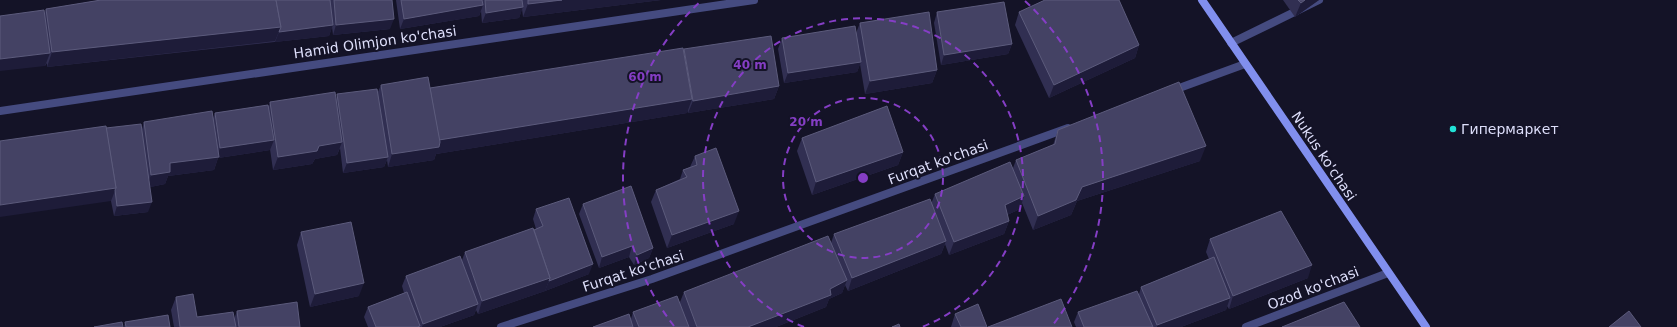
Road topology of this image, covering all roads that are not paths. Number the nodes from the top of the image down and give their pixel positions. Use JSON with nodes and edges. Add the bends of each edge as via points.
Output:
{"nodes":[{"id":1,"x":754,"y":0,"type":"edge"},
{"id":2,"x":1202,"y":0,"type":"edge"},
{"id":3,"x":1319,"y":0,"type":"edge"},
{"id":4,"x":1231,"y":43,"type":"junction"},
{"id":5,"x":1245,"y":64,"type":"junction"},
{"id":6,"x":1163,"y":94,"type":"edge"},
{"id":7,"x":0,"y":110,"type":"edge"},
{"id":8,"x":1073,"y":126,"type":"edge"},
{"id":9,"x":1388,"y":273,"type":"junction"},
{"id":10,"x":501,"y":327,"type":"edge"},
{"id":11,"x":1246,"y":327,"type":"edge"},
{"id":12,"x":1426,"y":327,"type":"edge"}],
"edges":[{"from":1,"to":7,"type":"street","name":"Hamid Olimjon ko'chasi"},
{"from":2,"to":4,"type":"main road","name":"Nukus ko'chasi"},
{"from":3,"to":4,"type":"street"},
{"from":4,"to":5,"type":"main road","name":"Nukus ko'chasi"},
{"from":5,"to":6,"type":"street"},
{"from":5,"to":9,"type":"main road","name":"Nukus ko'chasi"},
{"from":8,"to":10,"type":"street","name":"Furqat ko'chasi","via":[[652,279]]},
{"from":9,"to":11,"type":"street","name":"Ozod ko'chasi"},
{"from":9,"to":12,"type":"main road","name":"Nukus ko'chasi"}]}
